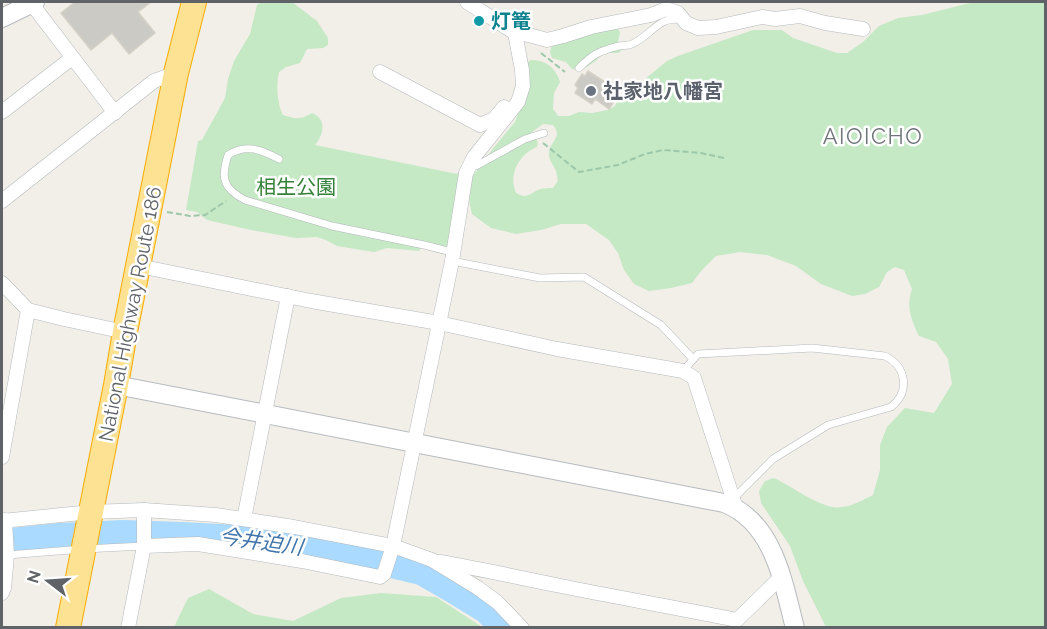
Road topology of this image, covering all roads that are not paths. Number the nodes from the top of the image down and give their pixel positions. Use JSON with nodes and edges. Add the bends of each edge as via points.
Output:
{"nodes":[{"id":1,"x":33,"y":2,"type":"edge"},
{"id":2,"x":194,"y":2,"type":"edge"},
{"id":3,"x":467,"y":2,"type":"edge"},
{"id":4,"x":2,"y":18,"type":"edge"},
{"id":5,"x":683,"y":19,"type":"junction"},
{"id":6,"x":863,"y":29,"type":"dead end"},
{"id":7,"x":515,"y":33,"type":"junction"},
{"id":8,"x":72,"y":57,"type":"junction"},
{"id":9,"x":579,"y":69,"type":"dead end"},
{"id":10,"x":522,"y":70,"type":"junction"},
{"id":11,"x":380,"y":72,"type":"dead end"},
{"id":12,"x":176,"y":73,"type":"junction"},
{"id":13,"x":2,"y":112,"type":"edge"},
{"id":14,"x":115,"y":113,"type":"junction"},
{"id":15,"x":544,"y":133,"type":"road end"},
{"id":16,"x":279,"y":159,"type":"dead end"},
{"id":17,"x":469,"y":166,"type":"junction"},
{"id":18,"x":2,"y":201,"type":"edge"},
{"id":19,"x":452,"y":256,"type":"junction"},
{"id":20,"x":139,"y":266,"type":"junction"},
{"id":21,"x":2,"y":284,"type":"edge"},
{"id":22,"x":288,"y":296,"type":"junction"},
{"id":23,"x":28,"y":310,"type":"junction"},
{"id":24,"x":439,"y":323,"type":"junction"},
{"id":25,"x":126,"y":332,"type":"junction"},
{"id":26,"x":693,"y":359,"type":"junction"},
{"id":27,"x":683,"y":371,"type":"junction"},
{"id":28,"x":116,"y":385,"type":"junction"},
{"id":29,"x":265,"y":414,"type":"junction"},
{"id":30,"x":413,"y":443,"type":"junction"},
{"id":31,"x":2,"y":457,"type":"edge"},
{"id":32,"x":734,"y":503,"type":"junction"},
{"id":33,"x":144,"y":515,"type":"junction"},
{"id":34,"x":244,"y":519,"type":"junction"},
{"id":35,"x":4,"y":522,"type":"edge"},
{"id":36,"x":87,"y":532,"type":"junction"},
{"id":37,"x":144,"y":544,"type":"junction"},
{"id":38,"x":392,"y":550,"type":"junction"},
{"id":39,"x":5,"y":554,"type":"edge"},
{"id":40,"x":432,"y":560,"type":"junction"},
{"id":41,"x":781,"y":577,"type":"junction"},
{"id":42,"x":2,"y":593,"type":"edge"},
{"id":43,"x":734,"y":624,"type":"edge"},
{"id":44,"x":68,"y":627,"type":"edge"},
{"id":45,"x":128,"y":627,"type":"edge"},
{"id":46,"x":522,"y":627,"type":"edge"},
{"id":47,"x":795,"y":627,"type":"edge"}],
"edges":[{"from":1,"to":4,"type":"street"},
{"from":1,"to":8,"type":"street"},
{"from":2,"to":12,"type":"highway","name":"National Highway Route 186"},
{"from":3,"to":7,"type":"street"},
{"from":5,"to":6,"type":"street","via":[[698,28],[762,17],[800,16]]},
{"from":5,"to":7,"type":"street","via":[[666,9],[548,40]]},
{"from":5,"to":9,"type":"lane","via":[[662,22],[630,45],[601,51]]},
{"from":7,"to":10,"type":"street"},
{"from":8,"to":13,"type":"street"},
{"from":8,"to":14,"type":"street"},
{"from":10,"to":11,"type":"street","via":[[512,95],[498,114],[480,125]]},
{"from":10,"to":17,"type":"street","via":[[518,102]]},
{"from":12,"to":14,"type":"street","via":[[154,81]]},
{"from":12,"to":20,"type":"highway","name":"National Highway Route 186"},
{"from":14,"to":18,"type":"street"},
{"from":15,"to":17,"type":"lane"},
{"from":16,"to":19,"type":"lane","via":[[244,148],[236,150],[228,155],[225,182],[245,200],[332,226],[424,245]]},
{"from":17,"to":19,"type":"street"},
{"from":19,"to":24,"type":"street"},
{"from":19,"to":26,"type":"lane","via":[[540,278],[584,277],[661,325]]},
{"from":20,"to":22,"type":"street"},
{"from":20,"to":25,"type":"highway","name":"National Highway Route 186"},
{"from":21,"to":23,"type":"street"},
{"from":22,"to":24,"type":"street"},
{"from":22,"to":29,"type":"street"},
{"from":23,"to":25,"type":"street"},
{"from":23,"to":31,"type":"street"},
{"from":24,"to":27,"type":"street"},
{"from":24,"to":30,"type":"street"},
{"from":25,"to":28,"type":"highway","name":"National Highway Route 186"},
{"from":26,"to":27,"type":"lane"},
{"from":26,"to":32,"type":"lane","via":[[698,354],[812,348],[885,356],[902,372],[902,393],[891,407],[828,425],[773,459]]},
{"from":27,"to":32,"type":"street","via":[[693,378]]},
{"from":28,"to":29,"type":"street"},
{"from":28,"to":36,"type":"highway","name":"National Highway Route 186"},
{"from":29,"to":30,"type":"street"},
{"from":29,"to":34,"type":"street"},
{"from":30,"to":32,"type":"street"},
{"from":30,"to":38,"type":"street"},
{"from":32,"to":41,"type":"street","via":[[766,539]]},
{"from":33,"to":34,"type":"street"},
{"from":33,"to":36,"type":"street"},
{"from":33,"to":37,"type":"street"},
{"from":34,"to":38,"type":"street","via":[[329,533]]},
{"from":35,"to":36,"type":"street"},
{"from":35,"to":39,"type":"street"},
{"from":36,"to":37,"type":"lane"},
{"from":36,"to":39,"type":"lane"},
{"from":36,"to":44,"type":"highway","name":"National Highway Route 186"},
{"from":37,"to":38,"type":"street","via":[[198,544],[380,577]]},
{"from":37,"to":45,"type":"street"},
{"from":38,"to":40,"type":"street"},
{"from":39,"to":42,"type":"street"},
{"from":40,"to":43,"type":"street"},
{"from":40,"to":46,"type":"street","via":[[497,602]]},
{"from":41,"to":43,"type":"street"},
{"from":41,"to":47,"type":"street"}]}
